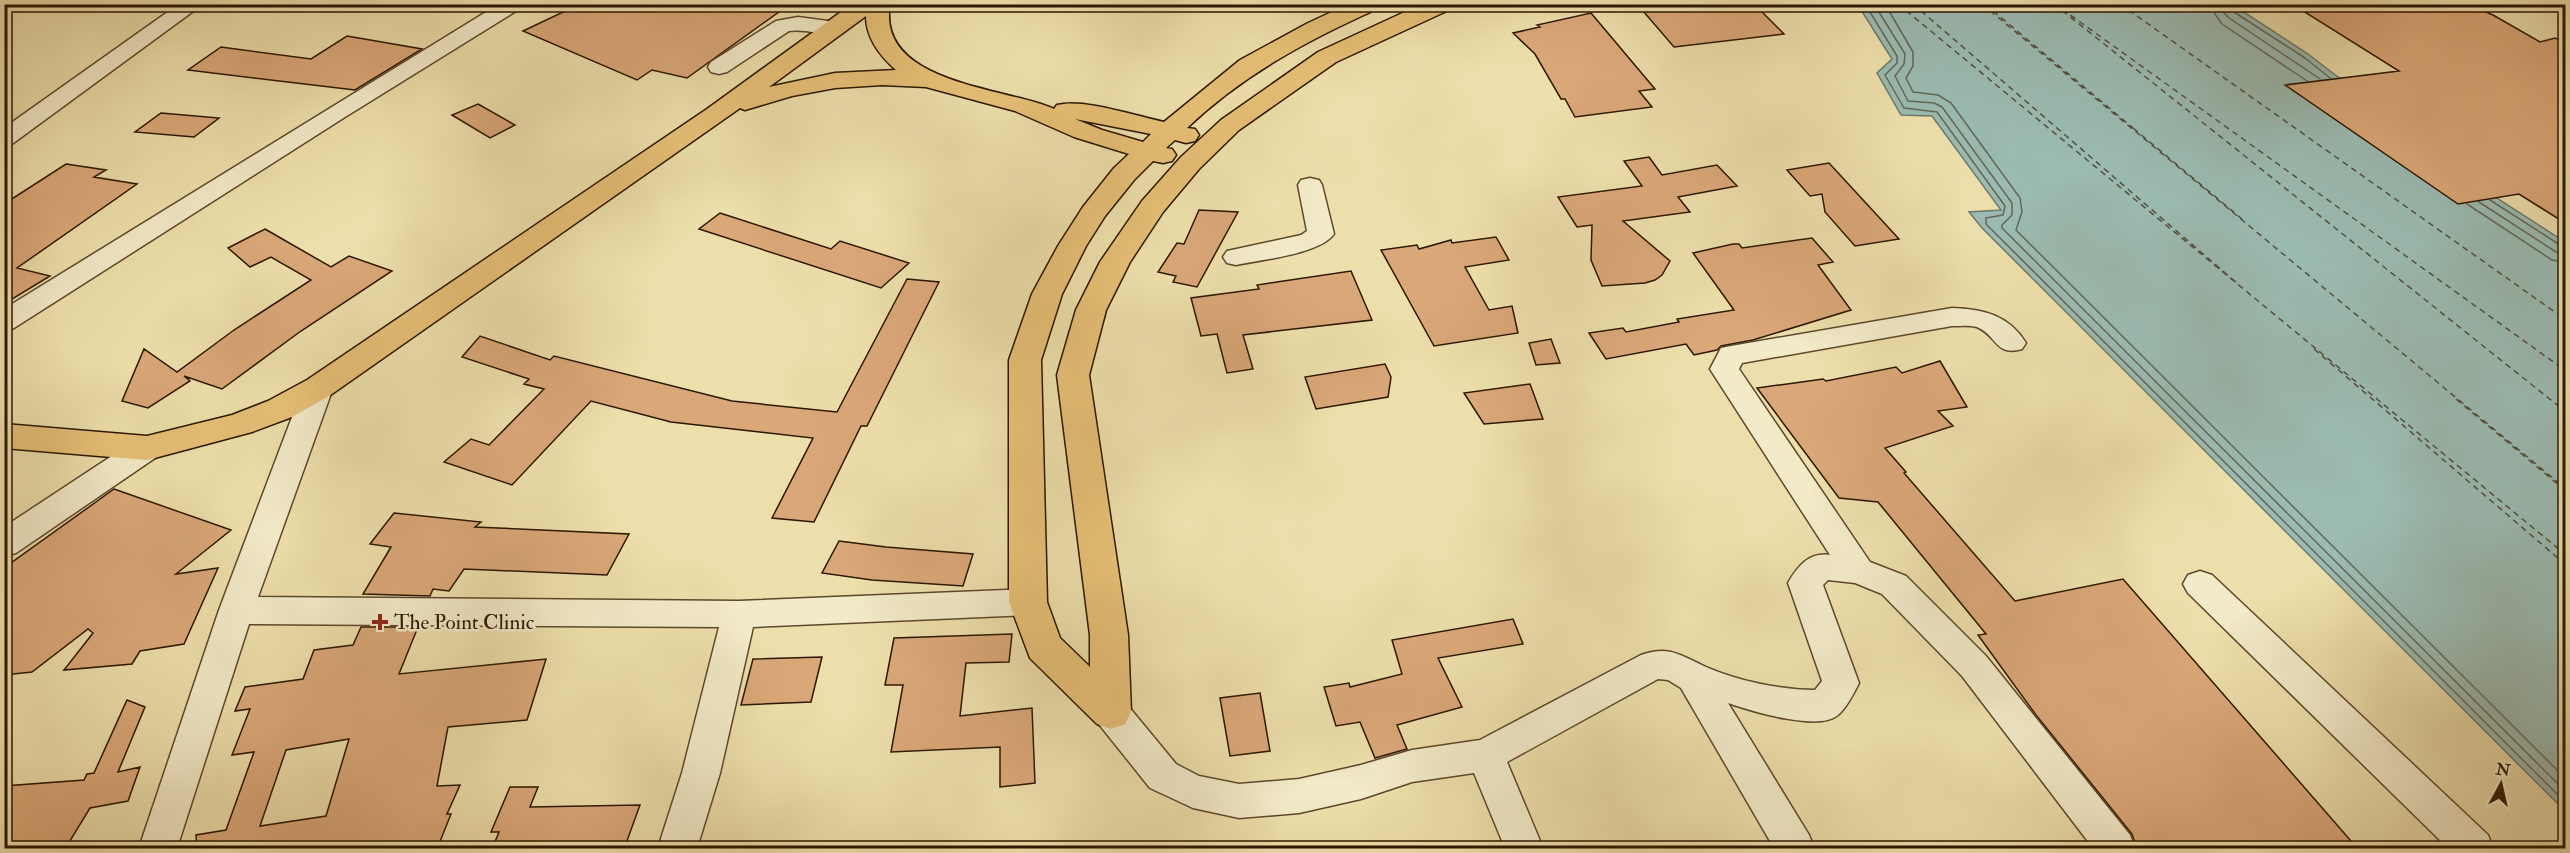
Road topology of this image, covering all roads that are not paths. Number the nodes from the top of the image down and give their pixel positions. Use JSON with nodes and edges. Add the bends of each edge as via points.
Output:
{"nodes":[{"id":1,"x":194,"y":4,"type":"edge"},
{"id":2,"x":514,"y":4,"type":"edge"},
{"id":3,"x":818,"y":4,"type":"edge"},
{"id":4,"x":867,"y":4,"type":"edge"},
{"id":5,"x":879,"y":4,"type":"edge"},
{"id":6,"x":1369,"y":4,"type":"edge"},
{"id":7,"x":1443,"y":4,"type":"edge"},
{"id":8,"x":798,"y":23,"type":"junction"},
{"id":9,"x":835,"y":28,"type":"junction"},
{"id":10,"x":719,"y":67,"type":"dead end"},
{"id":11,"x":932,"y":81,"type":"junction"},
{"id":12,"x":716,"y":114,"type":"junction"},
{"id":13,"x":4,"y":139,"type":"edge"},
{"id":14,"x":1158,"y":141,"type":"junction"},
{"id":15,"x":1201,"y":152,"type":"junction"},
{"id":16,"x":1310,"y":185,"type":"dead end"},
{"id":17,"x":1236,"y":257,"type":"dead end"},
{"id":18,"x":4,"y":322,"type":"edge"},
{"id":19,"x":2012,"y":343,"type":"dead end"},
{"id":20,"x":318,"y":388,"type":"junction"},
{"id":21,"x":4,"y":436,"type":"edge"},
{"id":22,"x":147,"y":448,"type":"junction"},
{"id":23,"x":4,"y":544,"type":"edge"},
{"id":24,"x":1858,"y":571,"type":"junction"},
{"id":25,"x":2200,"y":584,"type":"dead end"},
{"id":26,"x":1028,"y":602,"type":"junction"},
{"id":27,"x":236,"y":610,"type":"junction"},
{"id":28,"x":739,"y":614,"type":"junction"},
{"id":29,"x":1694,"y":678,"type":"junction"},
{"id":30,"x":1111,"y":712,"type":"junction"},
{"id":31,"x":1486,"y":755,"type":"junction"},
{"id":32,"x":158,"y":849,"type":"edge"},
{"id":33,"x":678,"y":849,"type":"edge"},
{"id":34,"x":1524,"y":849,"type":"edge"},
{"id":35,"x":1795,"y":849,"type":"edge"},
{"id":36,"x":2116,"y":849,"type":"edge"},
{"id":37,"x":2474,"y":849,"type":"edge"}],
"edges":[{"from":1,"to":13,"type":"street"},
{"from":2,"to":18,"type":"street"},
{"from":3,"to":8,"type":"street"},
{"from":4,"to":9,"type":"main road"},
{"from":5,"to":11,"type":"main road","via":[[880,34],[893,57],[913,73]]},
{"from":6,"to":14,"type":"main road","via":[[1250,65]]},
{"from":7,"to":15,"type":"main road","via":[[1326,57],[1281,87]]},
{"from":8,"to":9,"type":"street"},
{"from":8,"to":10,"type":"street","via":[[783,25]]},
{"from":9,"to":12,"type":"main road"},
{"from":11,"to":12,"type":"main road","via":[[877,78],[809,86]]},
{"from":11,"to":14,"type":"main road","via":[[1025,106],[1086,133]]},
{"from":12,"to":20,"type":"main road"},
{"from":14,"to":15,"type":"main road"},
{"from":14,"to":26,"type":"main road","via":[[1099,206],[1072,246],[1047,294],[1025,360]]},
{"from":15,"to":30,"type":"main road","via":[[1152,207],[1115,262],[1091,310],[1073,375],[1109,635]]},
{"from":16,"to":17,"type":"street","via":[[1321,234],[1309,241]]},
{"from":19,"to":24,"type":"street","via":[[1995,324],[1977,317],[1952,317],[1731,355],[1724,369]]},
{"from":20,"to":22,"type":"main road","via":[[280,409],[240,424]]},
{"from":20,"to":27,"type":"street"},
{"from":21,"to":22,"type":"main road"},
{"from":22,"to":23,"type":"street"},
{"from":24,"to":29,"type":"street","via":[[1820,566],[1805,583],[1840,683],[1826,705],[1773,702]]},
{"from":24,"to":36,"type":"street","via":[[1894,585],[1974,666]]},
{"from":25,"to":37,"type":"street"},
{"from":26,"to":28,"type":"street"},
{"from":26,"to":30,"type":"main road","via":[[1044,647]]},
{"from":27,"to":28,"type":"street"},
{"from":27,"to":32,"type":"street"},
{"from":28,"to":33,"type":"street","via":[[701,773]]},
{"from":29,"to":31,"type":"street","via":[[1680,668],[1653,665]]},
{"from":29,"to":35,"type":"street"},
{"from":30,"to":31,"type":"street","via":[[1163,776],[1193,791],[1239,801],[1299,796],[1412,766]]},
{"from":31,"to":34,"type":"street"}]}
